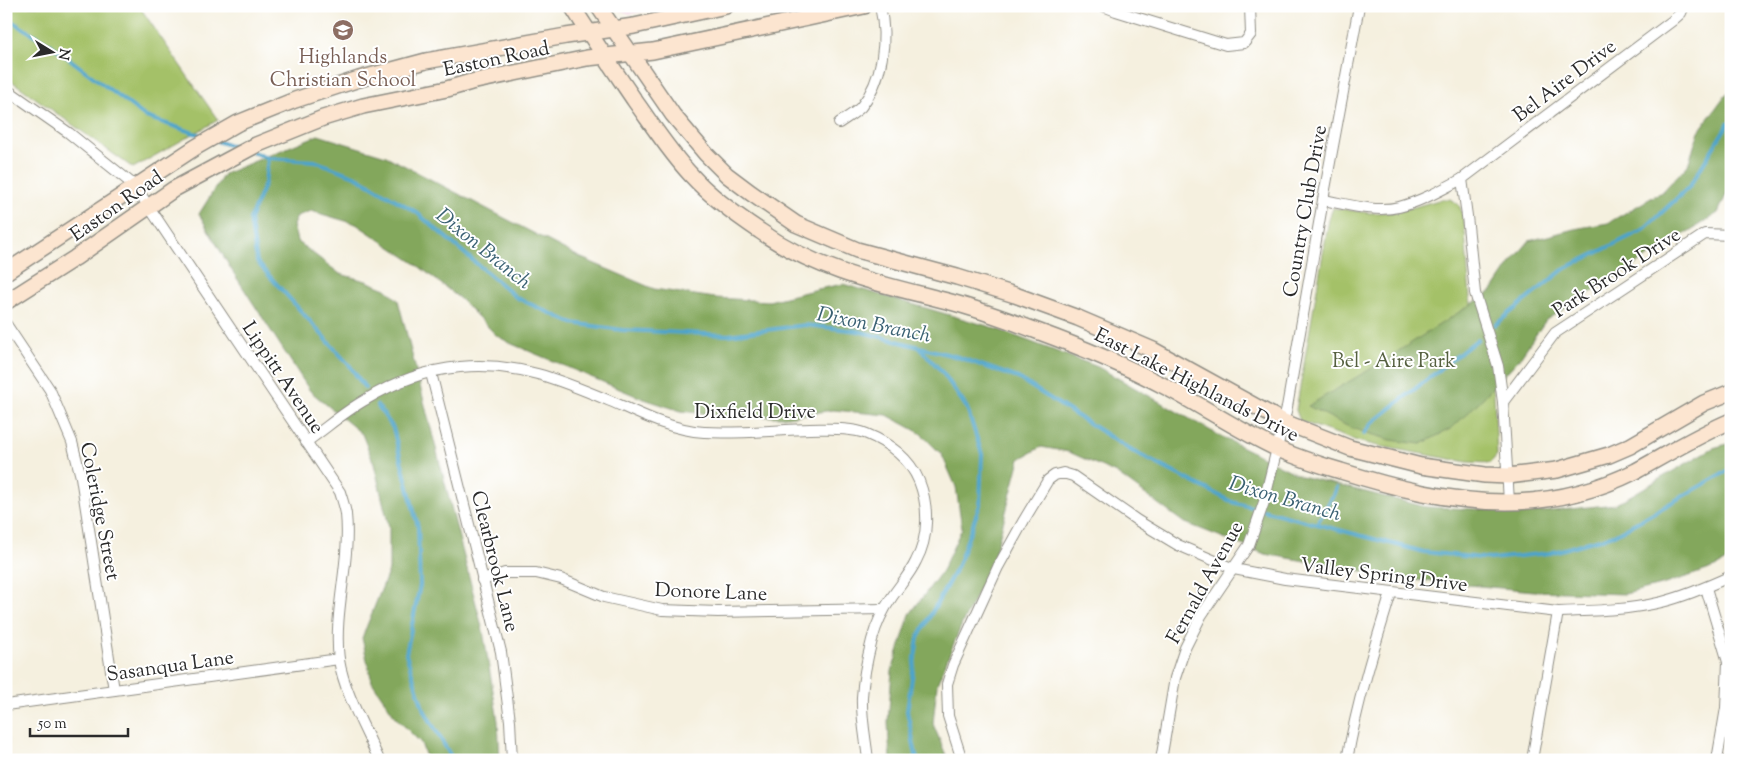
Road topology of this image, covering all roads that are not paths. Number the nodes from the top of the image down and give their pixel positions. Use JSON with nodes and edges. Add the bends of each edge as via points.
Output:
{"nodes":[{"id":1,"x":572,"y":6,"type":"edge"},
{"id":2,"x":598,"y":6,"type":"edge"},
{"id":3,"x":726,"y":6,"type":"edge"},
{"id":4,"x":864,"y":6,"type":"edge"},
{"id":5,"x":880,"y":6,"type":"edge"},
{"id":6,"x":1104,"y":6,"type":"edge"},
{"id":7,"x":1250,"y":6,"type":"edge"},
{"id":8,"x":1360,"y":6,"type":"edge"},
{"id":9,"x":1684,"y":6,"type":"edge"},
{"id":10,"x":613,"y":30,"type":"junction"},
{"id":11,"x":589,"y":32,"type":"junction"},
{"id":12,"x":630,"y":54,"type":"junction"},
{"id":13,"x":606,"y":56,"type":"junction"},
{"id":14,"x":6,"y":88,"type":"edge"},
{"id":15,"x":839,"y":123,"type":"dead end"},
{"id":16,"x":1462,"y":179,"type":"junction"},
{"id":17,"x":135,"y":186,"type":"junction"},
{"id":18,"x":1323,"y":200,"type":"junction"},
{"id":19,"x":150,"y":206,"type":"junction"},
{"id":20,"x":1730,"y":235,"type":"edge"},
{"id":21,"x":6,"y":272,"type":"edge"},
{"id":22,"x":6,"y":302,"type":"edge"},
{"id":23,"x":6,"y":324,"type":"edge"},
{"id":24,"x":430,"y":373,"type":"junction"},
{"id":25,"x":1731,"y":392,"type":"edge"},
{"id":26,"x":1503,"y":402,"type":"junction"},
{"id":27,"x":1731,"y":421,"type":"edge"},
{"id":28,"x":1284,"y":422,"type":"junction"},
{"id":29,"x":306,"y":442,"type":"junction"},
{"id":30,"x":1278,"y":449,"type":"junction"},
{"id":31,"x":1508,"y":476,"type":"junction"},
{"id":32,"x":1509,"y":502,"type":"junction"},
{"id":33,"x":1234,"y":569,"type":"junction"},
{"id":34,"x":1731,"y":576,"type":"edge"},
{"id":35,"x":482,"y":580,"type":"junction"},
{"id":36,"x":1706,"y":588,"type":"junction"},
{"id":37,"x":1391,"y":593,"type":"junction"},
{"id":38,"x":884,"y":610,"type":"junction"},
{"id":39,"x":1558,"y":612,"type":"junction"},
{"id":40,"x":339,"y":659,"type":"junction"},
{"id":41,"x":114,"y":690,"type":"junction"},
{"id":42,"x":6,"y":705,"type":"edge"},
{"id":43,"x":379,"y":760,"type":"edge"},
{"id":44,"x":512,"y":760,"type":"edge"},
{"id":45,"x":868,"y":760,"type":"edge"},
{"id":46,"x":962,"y":760,"type":"edge"},
{"id":47,"x":1161,"y":760,"type":"edge"},
{"id":48,"x":1347,"y":760,"type":"edge"},
{"id":49,"x":1532,"y":760,"type":"edge"},
{"id":50,"x":1717,"y":760,"type":"edge"}],
"edges":[{"from":1,"to":11,"type":"main road","name":"East Lake Highlands Drive"},
{"from":2,"to":10,"type":"main road","name":"East Lake Highlands Drive"},
{"from":3,"to":10,"type":"main road","name":"Easton Road"},
{"from":4,"to":12,"type":"main road","name":"Easton Road"},
{"from":5,"to":15,"type":"street","via":[[883,49],[875,84],[860,108]]},
{"from":6,"to":7,"type":"street","via":[[1226,45],[1244,43],[1251,34]]},
{"from":8,"to":18,"type":"street","name":"Country Club Drive"},
{"from":9,"to":16,"type":"street","name":"Bel Aire Drive","via":[[1672,21]]},
{"from":10,"to":11,"type":"main road","name":"Easton Road"},
{"from":10,"to":12,"type":"main road","name":"East Lake Highlands Drive"},
{"from":11,"to":13,"type":"main road","name":"East Lake Highlands Drive"},
{"from":11,"to":17,"type":"main road","name":"Easton Road","via":[[426,61],[295,100],[238,123]]},
{"from":12,"to":13,"type":"main road","name":"Easton Road"},
{"from":12,"to":28,"type":"main road","name":"East Lake Highlands Drive","via":[[673,115],[706,154],[735,181],[796,224],[857,250],[956,276],[1097,326],[1153,350]]},
{"from":13,"to":19,"type":"main road","name":"Easton Road","via":[[471,82],[338,113],[256,145],[174,189]]},
{"from":13,"to":30,"type":"main road","name":"East Lake Highlands Drive","via":[[690,175],[714,197],[782,246],[860,279],[972,308],[1084,349],[1164,386]]},
{"from":14,"to":17,"type":"street","name":"Lippitt Avenue"},
{"from":16,"to":18,"type":"street","name":"Bel Aire Drive","via":[[1398,207],[1370,208]]},
{"from":16,"to":26,"type":"street","via":[[1474,293],[1498,366]]},
{"from":17,"to":19,"type":"street","name":"Lippitt Avenue"},
{"from":17,"to":21,"type":"main road","name":"Easton Road"},
{"from":18,"to":28,"type":"street","name":"Country Club Drive"},
{"from":19,"to":22,"type":"main road","name":"Easton Road"},
{"from":19,"to":29,"type":"street","name":"Lippitt Avenue"},
{"from":20,"to":26,"type":"street","name":"Park Brook Drive","via":[[1705,234],[1554,333]]},
{"from":23,"to":41,"type":"street","name":"Coleridge Street","via":[[50,390],[72,442],[81,476]]},
{"from":24,"to":29,"type":"street","name":"Dixfield Drive","via":[[404,381],[365,400]]},
{"from":24,"to":35,"type":"street","name":"Clearbrook Lane"},
{"from":24,"to":38,"type":"street","name":"Dixfield Drive","via":[[466,367],[513,368],[552,378],[675,427],[703,432],[836,428],[865,433],[883,442],[914,470],[926,506],[926,530],[917,560]]},
{"from":25,"to":31,"type":"main road","name":"East Lake Highlands Drive","via":[[1704,403],[1609,455],[1557,470]]},
{"from":26,"to":31,"type":"street"},
{"from":27,"to":32,"type":"main road","name":"East Lake Highlands Drive","via":[[1604,485],[1545,499]]},
{"from":28,"to":30,"type":"street","name":"Fernald Avenue"},
{"from":28,"to":31,"type":"main road","name":"East Lake Highlands Drive","via":[[1335,443],[1385,458],[1462,472]]},
{"from":29,"to":40,"type":"street","name":"Lippitt Avenue","via":[[340,492],[346,512],[347,544],[339,618]]},
{"from":30,"to":32,"type":"main road","name":"East Lake Highlands Drive","via":[[1369,480],[1416,492],[1474,501]]},
{"from":30,"to":33,"type":"street","name":"Fernald Avenue","via":[[1258,524]]},
{"from":31,"to":32,"type":"street"},
{"from":33,"to":37,"type":"street","name":"Valley Spring Drive"},
{"from":33,"to":46,"type":"street","name":"Valley Spring Drive","via":[[1170,540],[1073,476],[1055,475],[1048,480],[1028,512],[998,567],[953,664],[947,684],[948,716]]},
{"from":33,"to":47,"type":"street","name":"Fernald Avenue","via":[[1201,616],[1185,648],[1175,678]]},
{"from":34,"to":36,"type":"street","name":"Valley Spring Drive"},
{"from":35,"to":38,"type":"street","name":"Donore Lane","via":[[505,573],[536,573],[604,597],[662,610]]},
{"from":35,"to":44,"type":"street","name":"Clearbrook Lane","via":[[501,652]]},
{"from":36,"to":39,"type":"street","name":"Valley Spring Drive","via":[[1662,602]]},
{"from":36,"to":50,"type":"street","via":[[1728,662],[1726,708]]},
{"from":37,"to":39,"type":"street","name":"Valley Spring Drive"},
{"from":37,"to":48,"type":"street","via":[[1368,667]]},
{"from":38,"to":45,"type":"street","name":"Dixfield Drive","via":[[872,639],[862,699]]},
{"from":39,"to":49,"type":"street"},
{"from":40,"to":41,"type":"street","name":"Sasanqua Lane"},
{"from":40,"to":43,"type":"street","name":"Lippitt Avenue","via":[[345,684]]},
{"from":41,"to":42,"type":"street","name":"Sasanqua Lane"}]}
